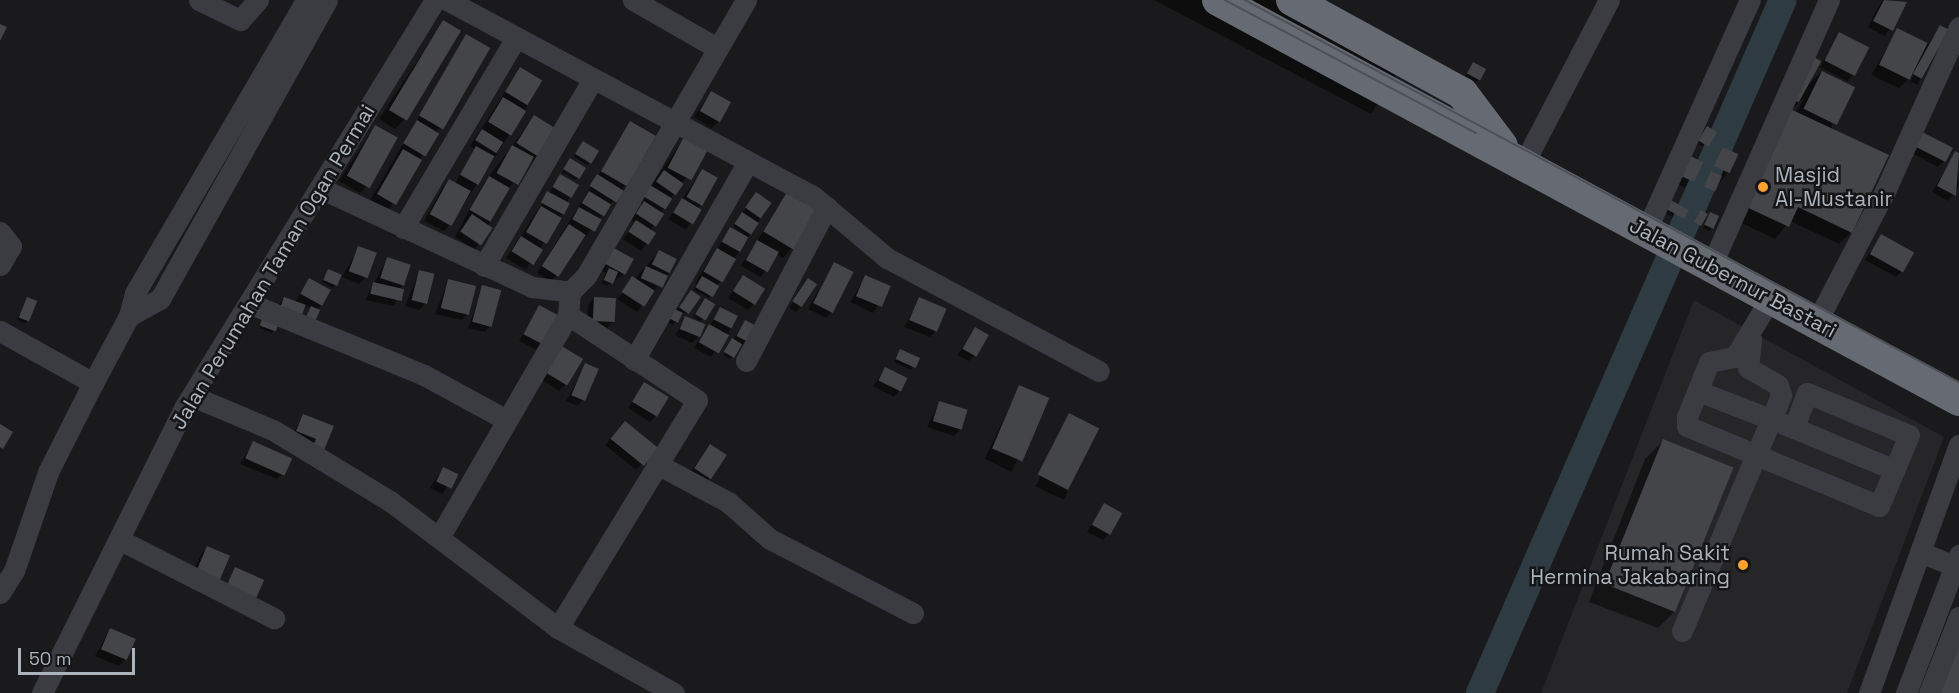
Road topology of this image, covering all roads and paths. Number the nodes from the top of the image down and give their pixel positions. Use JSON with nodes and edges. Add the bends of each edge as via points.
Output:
{"nodes":[{"id":1,"x":199,"y":0,"type":"edge"},
{"id":2,"x":258,"y":0,"type":"edge"},
{"id":3,"x":306,"y":0,"type":"edge"},
{"id":4,"x":327,"y":0,"type":"edge"},
{"id":5,"x":435,"y":0,"type":"edge"},
{"id":6,"x":447,"y":0,"type":"edge"},
{"id":7,"x":633,"y":0,"type":"edge"},
{"id":8,"x":746,"y":0,"type":"edge"},
{"id":9,"x":1218,"y":0,"type":"edge"},
{"id":10,"x":1292,"y":0,"type":"edge"},
{"id":11,"x":1609,"y":0,"type":"edge"},
{"id":12,"x":1750,"y":0,"type":"edge"},
{"id":13,"x":1829,"y":0,"type":"edge"},
{"id":14,"x":1959,"y":27,"type":"edge"},
{"id":15,"x":515,"y":39,"type":"junction"},
{"id":16,"x":717,"y":48,"type":"junction"},
{"id":17,"x":591,"y":82,"type":"junction"},
{"id":18,"x":672,"y":122,"type":"junction"},
{"id":19,"x":1516,"y":158,"type":"junction"},
{"id":20,"x":748,"y":162,"type":"junction"},
{"id":21,"x":320,"y":188,"type":"junction"},
{"id":22,"x":827,"y":207,"type":"junction"},
{"id":23,"x":403,"y":228,"type":"junction"},
{"id":24,"x":1646,"y":231,"type":"junction"},
{"id":25,"x":0,"y":232,"type":"edge"},
{"id":26,"x":1712,"y":264,"type":"junction"},
{"id":27,"x":0,"y":265,"type":"edge"},
{"id":28,"x":484,"y":266,"type":"junction"},
{"id":29,"x":570,"y":292,"type":"junction"},
{"id":30,"x":1771,"y":297,"type":"junction"},
{"id":31,"x":251,"y":304,"type":"junction"},
{"id":32,"x":568,"y":315,"type":"junction"},
{"id":33,"x":129,"y":316,"type":"junction"},
{"id":34,"x":1816,"y":323,"type":"junction"},
{"id":35,"x":0,"y":331,"type":"edge"},
{"id":36,"x":1751,"y":335,"type":"junction"},
{"id":37,"x":634,"y":360,"type":"junction"},
{"id":38,"x":1726,"y":360,"type":"junction"},
{"id":39,"x":746,"y":361,"type":"dead end"},
{"id":40,"x":1748,"y":368,"type":"junction"},
{"id":41,"x":1099,"y":371,"type":"dead end"},
{"id":42,"x":93,"y":383,"type":"junction"},
{"id":43,"x":1698,"y":391,"type":"junction"},
{"id":44,"x":192,"y":396,"type":"junction"},
{"id":45,"x":1959,"y":400,"type":"edge"},
{"id":46,"x":505,"y":419,"type":"junction"},
{"id":47,"x":1771,"y":419,"type":"junction"},
{"id":48,"x":1794,"y":428,"type":"junction"},
{"id":49,"x":1959,"y":445,"type":"edge"},
{"id":50,"x":1757,"y":458,"type":"junction"},
{"id":51,"x":657,"y":464,"type":"junction"},
{"id":52,"x":1895,"y":470,"type":"junction"},
{"id":53,"x":440,"y":536,"type":"junction"},
{"id":54,"x":120,"y":540,"type":"junction"},
{"id":55,"x":1920,"y":552,"type":"junction"},
{"id":56,"x":1957,"y":560,"type":"edge"},
{"id":57,"x":0,"y":593,"type":"edge"},
{"id":58,"x":913,"y":613,"type":"dead end"},
{"id":59,"x":1959,"y":617,"type":"edge"},
{"id":60,"x":274,"y":618,"type":"dead end"},
{"id":61,"x":558,"y":628,"type":"junction"},
{"id":62,"x":1682,"y":631,"type":"dead end"},
{"id":63,"x":42,"y":693,"type":"edge"},
{"id":64,"x":674,"y":693,"type":"edge"},
{"id":65,"x":1869,"y":693,"type":"edge"},
{"id":66,"x":1906,"y":693,"type":"edge"},
{"id":67,"x":1929,"y":693,"type":"edge"}],
"edges":[{"from":1,"to":2,"type":"street","via":[[240,20]]},
{"from":3,"to":33,"type":"street","via":[[135,293]]},
{"from":4,"to":33,"type":"street","via":[[160,299]]},
{"from":5,"to":21,"type":"street","name":"Jalan Perumahan Taman Ogan Permai"},
{"from":6,"to":15,"type":"street"},
{"from":7,"to":16,"type":"street"},
{"from":8,"to":16,"type":"street"},
{"from":9,"to":19,"type":"highway","name":"Jalan Gubernur Bastari"},
{"from":10,"to":19,"type":"highway","name":"Jalan Gubernur Bastari","via":[[1462,93]]},
{"from":11,"to":19,"type":"street"},
{"from":12,"to":24,"type":"street"},
{"from":13,"to":26,"type":"street"},
{"from":14,"to":34,"type":"street","via":[[1885,191]]},
{"from":15,"to":17,"type":"street"},
{"from":15,"to":23,"type":"street"},
{"from":16,"to":18,"type":"street"},
{"from":17,"to":18,"type":"street"},
{"from":17,"to":28,"type":"street"},
{"from":18,"to":20,"type":"street"},
{"from":18,"to":29,"type":"street","via":[[586,276]]},
{"from":19,"to":24,"type":"highway","name":"Jalan Gubernur Bastari"},
{"from":20,"to":22,"type":"street"},
{"from":20,"to":37,"type":"street"},
{"from":21,"to":23,"type":"street"},
{"from":21,"to":31,"type":"street","name":"Jalan Perumahan Taman Ogan Permai"},
{"from":22,"to":39,"type":"street"},
{"from":22,"to":41,"type":"street","via":[[887,258]]},
{"from":23,"to":28,"type":"street"},
{"from":24,"to":26,"type":"highway","name":"Jalan Gubernur Bastari"},
{"from":25,"to":27,"type":"street","via":[[11,246]]},
{"from":26,"to":30,"type":"highway","name":"Jalan Gubernur Bastari"},
{"from":28,"to":29,"type":"street","via":[[542,289]]},
{"from":29,"to":32,"type":"street"},
{"from":30,"to":34,"type":"highway","name":"Jalan Gubernur Bastari"},
{"from":30,"to":36,"type":"street"},
{"from":31,"to":44,"type":"street","name":"Jalan Perumahan Taman Ogan Permai"},
{"from":31,"to":46,"type":"street","via":[[424,375]]},
{"from":32,"to":37,"type":"street"},
{"from":32,"to":46,"type":"street"},
{"from":33,"to":42,"type":"street"},
{"from":34,"to":45,"type":"highway","name":"Jalan Gubernur Bastari"},
{"from":35,"to":42,"type":"street"},
{"from":36,"to":38,"type":"street","via":[[1735,357]]},
{"from":36,"to":40,"type":"street"},
{"from":37,"to":51,"type":"street","via":[[697,400]]},
{"from":38,"to":40,"type":"street"},
{"from":38,"to":43,"type":"street","via":[[1709,362]]},
{"from":40,"to":47,"type":"street","via":[[1780,388]]},
{"from":42,"to":57,"type":"street","via":[[48,472],[14,571]]},
{"from":43,"to":47,"type":"street"},
{"from":43,"to":50,"type":"street","via":[[1687,426]]},
{"from":44,"to":53,"type":"street","via":[[273,430]]},
{"from":44,"to":54,"type":"street","name":"Jalan Perumahan Taman Ogan Permai"},
{"from":46,"to":53,"type":"street"},
{"from":47,"to":48,"type":"street"},
{"from":47,"to":50,"type":"street"},
{"from":48,"to":52,"type":"street"},
{"from":48,"to":52,"type":"street","via":[[1807,393],[1909,435]]},
{"from":49,"to":55,"type":"street"},
{"from":50,"to":52,"type":"street","via":[[1879,506]]},
{"from":50,"to":62,"type":"street"},
{"from":51,"to":58,"type":"street","via":[[728,502],[770,539]]},
{"from":51,"to":61,"type":"street"},
{"from":53,"to":61,"type":"street"},
{"from":54,"to":60,"type":"street"},
{"from":54,"to":63,"type":"street","name":"Jalan Perumahan Taman Ogan Permai"},
{"from":55,"to":56,"type":"street"},
{"from":55,"to":65,"type":"street"},
{"from":56,"to":66,"type":"street"},
{"from":59,"to":67,"type":"street"},
{"from":61,"to":64,"type":"street"}]}
